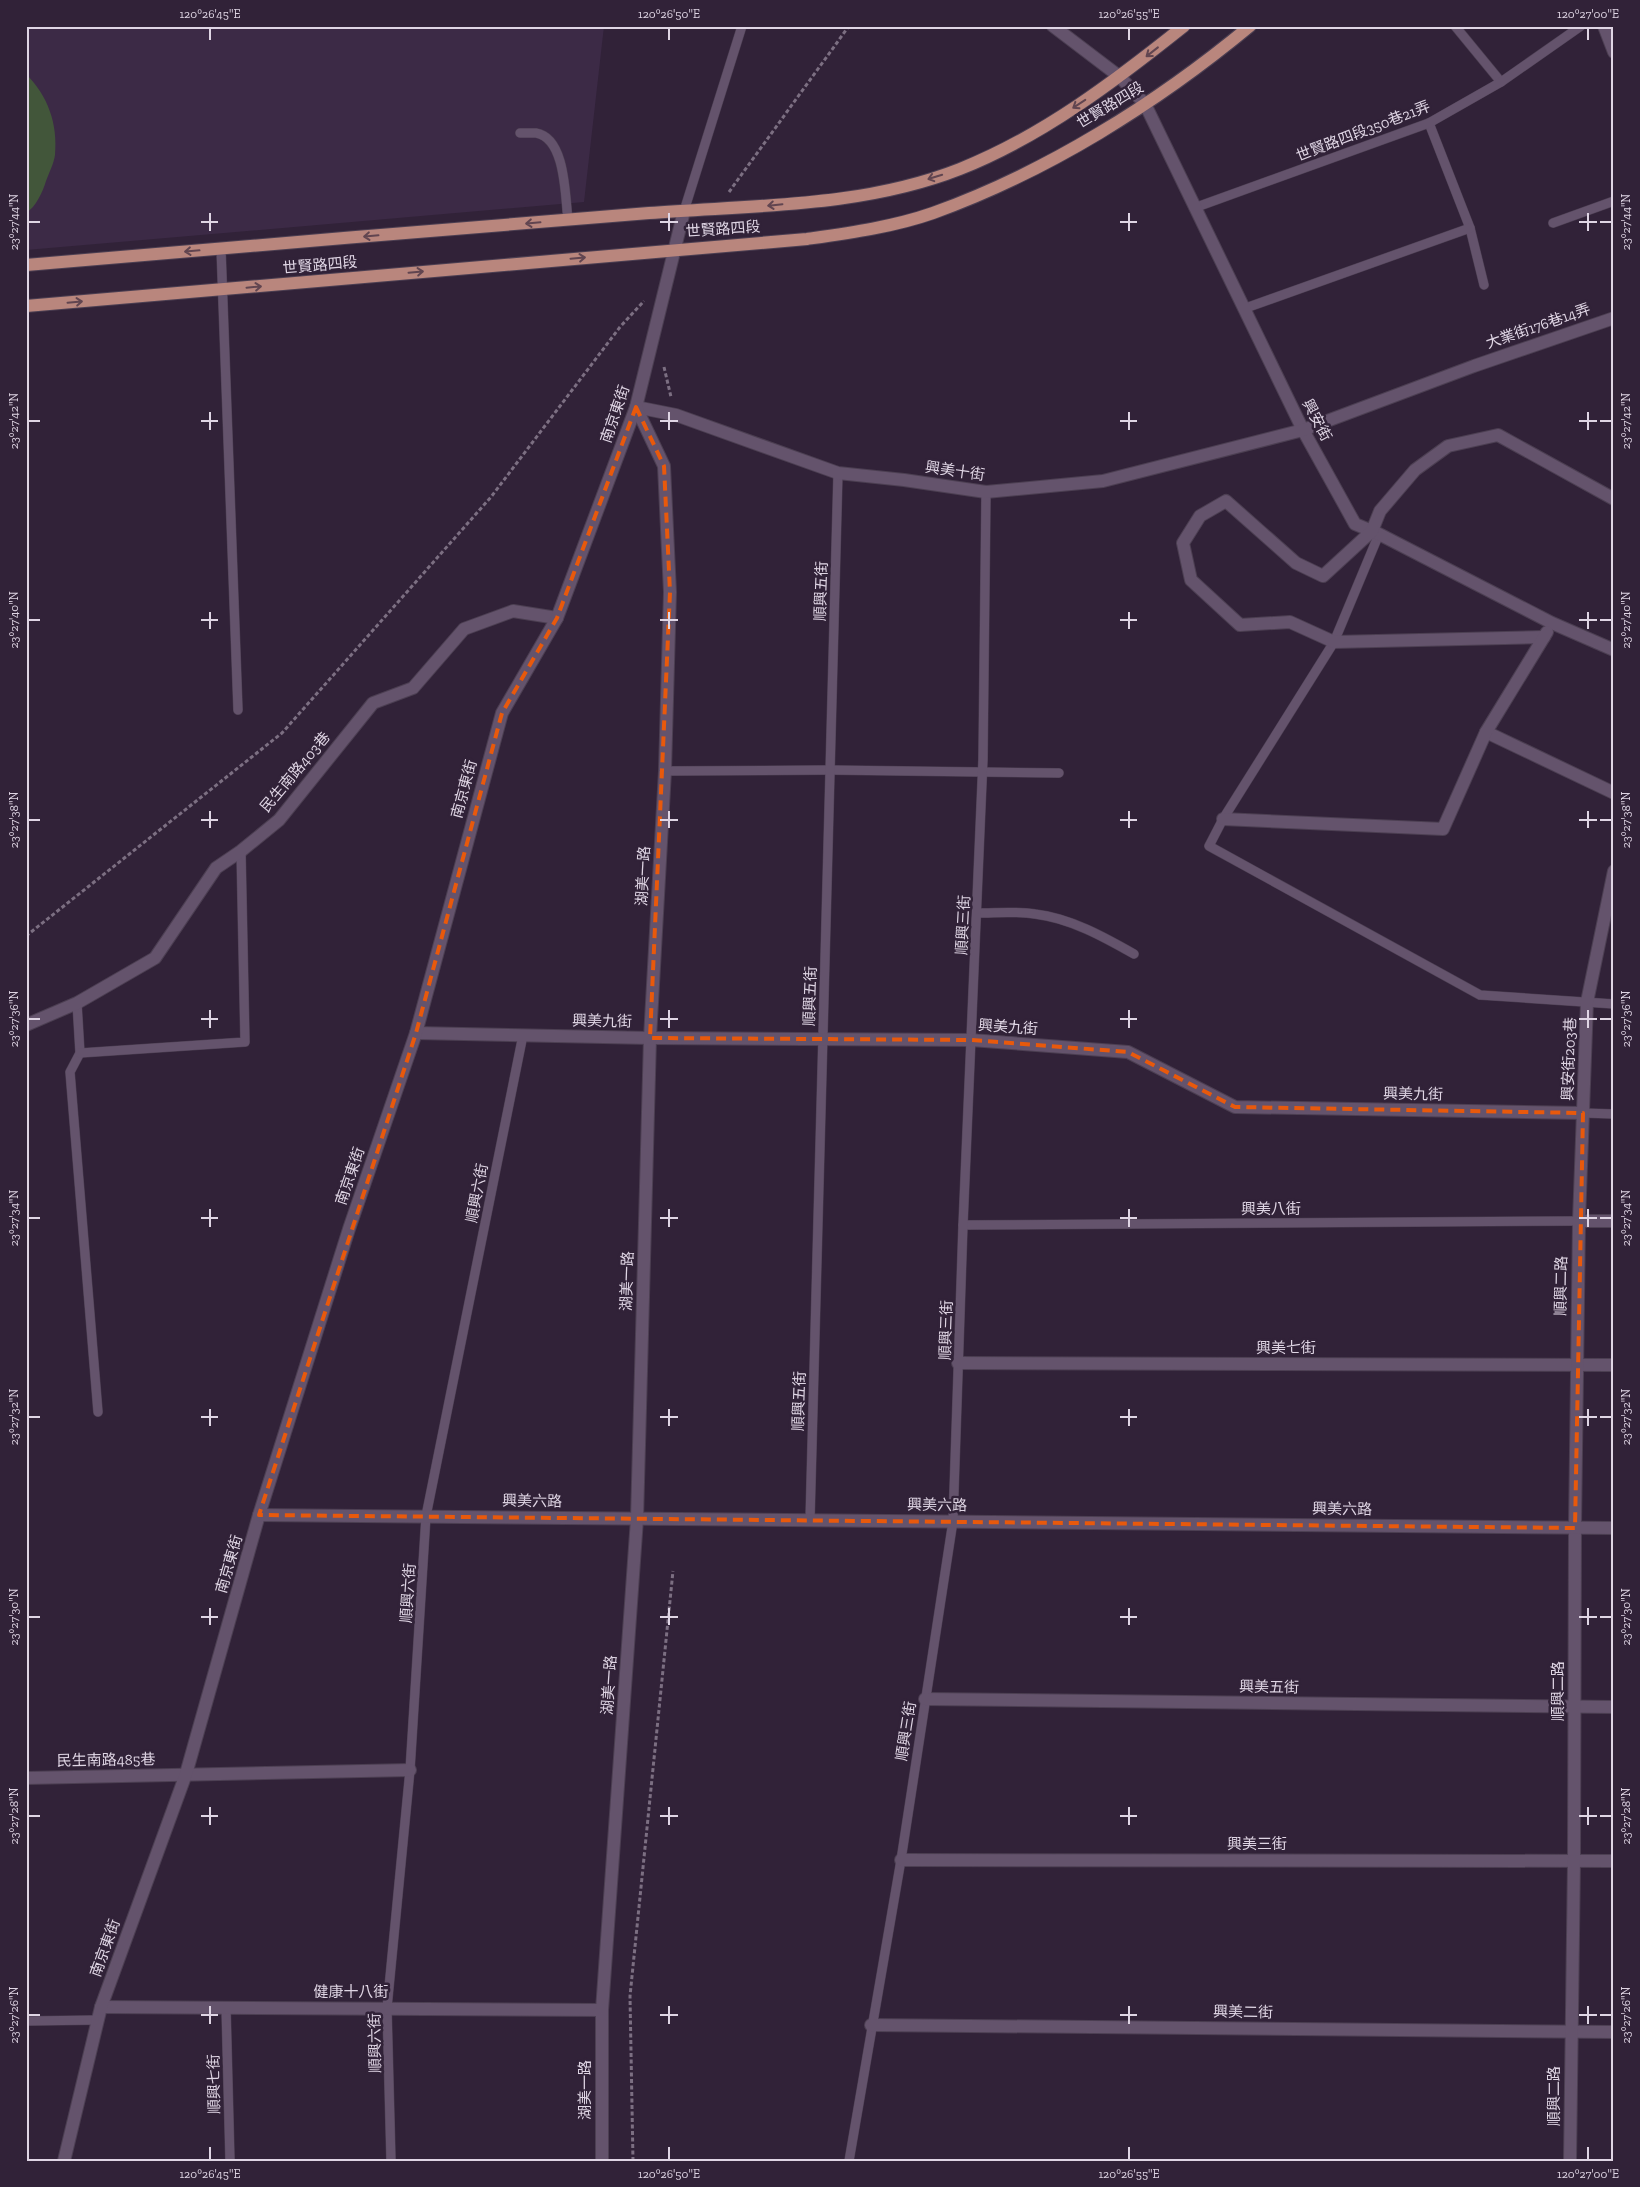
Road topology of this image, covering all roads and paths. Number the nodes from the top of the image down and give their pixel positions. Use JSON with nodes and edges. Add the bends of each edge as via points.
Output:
{"nodes":[{"id":1,"x":742,"y":26,"type":"edge"},
{"id":2,"x":849,"y":26,"type":"edge"},
{"id":3,"x":1053,"y":26,"type":"edge"},
{"id":4,"x":1184,"y":26,"type":"edge"},
{"id":5,"x":1250,"y":26,"type":"edge"},
{"id":6,"x":1455,"y":26,"type":"edge"},
{"id":7,"x":1581,"y":26,"type":"edge"},
{"id":8,"x":1604,"y":26,"type":"edge"},
{"id":9,"x":1614,"y":52,"type":"edge"},
{"id":10,"x":1120,"y":77,"type":"junction"},
{"id":11,"x":1500,"y":82,"type":"junction"},
{"id":12,"x":1146,"y":104,"type":"junction"},
{"id":13,"x":1429,"y":123,"type":"junction"},
{"id":14,"x":520,"y":133,"type":"dead end"},
{"id":15,"x":1614,"y":201,"type":"edge"},
{"id":16,"x":1194,"y":208,"type":"junction"},
{"id":17,"x":715,"y":210,"type":"junction"},
{"id":18,"x":684,"y":211,"type":"junction"},
{"id":19,"x":568,"y":220,"type":"junction"},
{"id":20,"x":1553,"y":223,"type":"dead end"},
{"id":21,"x":1470,"y":228,"type":"junction"},
{"id":22,"x":221,"y":248,"type":"junction"},
{"id":23,"x":675,"y":250,"type":"junction"},
{"id":24,"x":26,"y":265,"type":"edge"},
{"id":25,"x":1484,"y":285,"type":"dead end"},
{"id":26,"x":223,"y":289,"type":"junction"},
{"id":27,"x":645,"y":300,"type":"dead end"},
{"id":28,"x":26,"y":306,"type":"edge"},
{"id":29,"x":1243,"y":309,"type":"junction"},
{"id":30,"x":1614,"y":318,"type":"edge"},
{"id":31,"x":636,"y":407,"type":"junction"},
{"id":32,"x":1303,"y":430,"type":"junction"},
{"id":33,"x":838,"y":473,"type":"junction"},
{"id":34,"x":986,"y":492,"type":"junction"},
{"id":35,"x":1614,"y":499,"type":"edge"},
{"id":36,"x":1376,"y":532,"type":"junction"},
{"id":37,"x":557,"y":618,"type":"junction"},
{"id":38,"x":1552,"y":623,"type":"junction"},
{"id":39,"x":1544,"y":637,"type":"junction"},
{"id":40,"x":1334,"y":642,"type":"junction"},
{"id":41,"x":1614,"y":650,"type":"edge"},
{"id":42,"x":238,"y":710,"type":"dead end"},
{"id":43,"x":1486,"y":732,"type":"junction"},
{"id":44,"x":830,"y":770,"type":"junction"},
{"id":45,"x":665,"y":772,"type":"junction"},
{"id":46,"x":982,"y":772,"type":"junction"},
{"id":47,"x":1060,"y":772,"type":"dead end"},
{"id":48,"x":1614,"y":793,"type":"edge"},
{"id":49,"x":1223,"y":819,"type":"junction"},
{"id":50,"x":240,"y":852,"type":"junction"},
{"id":51,"x":1614,"y":871,"type":"edge"},
{"id":52,"x":977,"y":913,"type":"junction"},
{"id":53,"x":26,"y":936,"type":"edge"},
{"id":54,"x":1134,"y":954,"type":"dead end"},
{"id":55,"x":1587,"y":1002,"type":"junction"},
{"id":56,"x":77,"y":1003,"type":"junction"},
{"id":57,"x":1614,"y":1004,"type":"edge"},
{"id":58,"x":26,"y":1025,"type":"edge"},
{"id":59,"x":416,"y":1033,"type":"junction"},
{"id":60,"x":523,"y":1035,"type":"junction"},
{"id":61,"x":650,"y":1038,"type":"junction"},
{"id":62,"x":822,"y":1040,"type":"junction"},
{"id":63,"x":971,"y":1040,"type":"junction"},
{"id":64,"x":80,"y":1053,"type":"junction"},
{"id":65,"x":1583,"y":1113,"type":"junction"},
{"id":66,"x":1614,"y":1114,"type":"edge"},
{"id":67,"x":1579,"y":1221,"type":"junction"},
{"id":68,"x":1614,"y":1221,"type":"edge"},
{"id":69,"x":963,"y":1225,"type":"junction"},
{"id":70,"x":958,"y":1363,"type":"junction"},
{"id":71,"x":1577,"y":1365,"type":"junction"},
{"id":72,"x":1614,"y":1365,"type":"edge"},
{"id":73,"x":98,"y":1412,"type":"dead end"},
{"id":74,"x":259,"y":1515,"type":"junction"},
{"id":75,"x":426,"y":1516,"type":"junction"},
{"id":76,"x":637,"y":1518,"type":"junction"},
{"id":77,"x":810,"y":1520,"type":"junction"},
{"id":78,"x":953,"y":1521,"type":"junction"},
{"id":79,"x":1575,"y":1528,"type":"junction"},
{"id":80,"x":1614,"y":1528,"type":"edge"},
{"id":81,"x":673,"y":1571,"type":"dead end"},
{"id":82,"x":925,"y":1699,"type":"junction"},
{"id":83,"x":1574,"y":1707,"type":"junction"},
{"id":84,"x":1614,"y":1707,"type":"edge"},
{"id":85,"x":410,"y":1770,"type":"junction"},
{"id":86,"x":186,"y":1774,"type":"junction"},
{"id":87,"x":26,"y":1778,"type":"edge"},
{"id":88,"x":901,"y":1860,"type":"junction"},
{"id":89,"x":1574,"y":1860,"type":"junction"},
{"id":90,"x":1614,"y":1860,"type":"edge"},
{"id":91,"x":100,"y":2007,"type":"junction"},
{"id":92,"x":226,"y":2007,"type":"junction"},
{"id":93,"x":387,"y":2008,"type":"junction"},
{"id":94,"x":602,"y":2010,"type":"junction"},
{"id":95,"x":98,"y":2020,"type":"junction"},
{"id":96,"x":26,"y":2021,"type":"edge"},
{"id":97,"x":871,"y":2025,"type":"junction"},
{"id":98,"x":1571,"y":2032,"type":"junction"},
{"id":99,"x":1614,"y":2032,"type":"edge"},
{"id":100,"x":64,"y":2161,"type":"edge"},
{"id":101,"x":230,"y":2161,"type":"edge"},
{"id":102,"x":391,"y":2161,"type":"edge"},
{"id":103,"x":602,"y":2161,"type":"edge"},
{"id":104,"x":633,"y":2161,"type":"edge"},
{"id":105,"x":849,"y":2161,"type":"edge"},
{"id":106,"x":1570,"y":2161,"type":"edge"}],
"edges":[{"from":1,"to":18,"type":"lane"},
{"from":2,"to":17,"type":"path"},
{"from":3,"to":10,"type":"street","name":"興安街"},
{"from":4,"to":10,"type":"main road","name":"世賢路四段","one_way":true},
{"from":5,"to":12,"type":"main road","name":"世賢路四段"},
{"from":6,"to":11,"type":"lane"},
{"from":7,"to":11,"type":"lane","name":"世賢路四段350巷21弄"},
{"from":8,"to":9,"type":"street"},
{"from":10,"to":12,"type":"street","name":"興安街"},
{"from":10,"to":17,"type":"main road","name":"世賢路四段","one_way":true,"via":[[1028,137],[959,170],[876,193]]},
{"from":11,"to":13,"type":"lane","name":"世賢路四段350巷21弄"},
{"from":12,"to":16,"type":"street","name":"興安街"},
{"from":12,"to":23,"type":"main road","name":"世賢路四段","via":[[1002,185],[932,213],[869,230],[807,239]]},
{"from":13,"to":16,"type":"lane","name":"世賢路四段350巷21弄"},
{"from":13,"to":21,"type":"lane"},
{"from":14,"to":19,"type":"lane","via":[[537,133],[548,140],[560,157]]},
{"from":15,"to":20,"type":"lane"},
{"from":16,"to":29,"type":"street","name":"興安街"},
{"from":17,"to":18,"type":"main road","name":"世賢路四段"},
{"from":18,"to":19,"type":"main road","name":"世賢路四段"},
{"from":18,"to":23,"type":"street","name":"南京東街"},
{"from":19,"to":22,"type":"main road","name":"世賢路四段","one_way":true},
{"from":21,"to":25,"type":"lane"},
{"from":21,"to":29,"type":"lane"},
{"from":22,"to":24,"type":"main road","name":"世賢路四段","one_way":true},
{"from":22,"to":26,"type":"lane"},
{"from":26,"to":23,"type":"main road","name":"世賢路四段","one_way":true},
{"from":23,"to":31,"type":"street","name":"南京東街"},
{"from":28,"to":26,"type":"main road","name":"世賢路四段","one_way":true},
{"from":26,"to":42,"type":"lane"},
{"from":27,"to":53,"type":"path","via":[[620,327],[491,497],[282,733]]},
{"from":29,"to":32,"type":"street","name":"興安街"},
{"from":30,"to":32,"type":"street","name":"大業街176巷14弄"},
{"from":31,"to":33,"type":"street","name":"興美十街","via":[[676,415]]},
{"from":31,"to":37,"type":"street","name":"南京東街"},
{"from":31,"to":45,"type":"street","name":"湖美一路","via":[[664,466],[670,592]]},
{"from":32,"to":34,"type":"street","name":"興美十街","via":[[1104,481]]},
{"from":32,"to":36,"type":"street","name":"興安街","via":[[1355,524]]},
{"from":33,"to":34,"type":"street","name":"興美十街"},
{"from":33,"to":44,"type":"lane","name":"順興五街"},
{"from":34,"to":46,"type":"lane","name":"順興三街"},
{"from":35,"to":36,"type":"street","via":[[1498,435],[1448,446],[1415,470],[1380,511]]},
{"from":36,"to":38,"type":"street","name":"興安街"},
{"from":36,"to":40,"type":"lane"},
{"from":36,"to":40,"type":"street","via":[[1323,576],[1296,563],[1226,501],[1200,516],[1183,543],[1191,580],[1240,625],[1290,622]]},
{"from":37,"to":50,"type":"street","name":"民生南路403巷","via":[[513,612],[464,629],[413,688],[373,703],[279,820]]},
{"from":37,"to":59,"type":"street","name":"南京東街","via":[[502,713]]},
{"from":38,"to":39,"type":"street"},
{"from":38,"to":41,"type":"street","name":"興安街"},
{"from":39,"to":40,"type":"street"},
{"from":39,"to":43,"type":"street"},
{"from":40,"to":49,"type":"lane"},
{"from":43,"to":48,"type":"street"},
{"from":43,"to":49,"type":"street","via":[[1443,829]]},
{"from":44,"to":45,"type":"lane"},
{"from":44,"to":46,"type":"lane"},
{"from":44,"to":62,"type":"lane","name":"順興五街"},
{"from":45,"to":61,"type":"street","name":"湖美一路"},
{"from":46,"to":47,"type":"lane"},
{"from":46,"to":52,"type":"lane","name":"順興三街"},
{"from":49,"to":55,"type":"lane","via":[[1209,846],[1480,994]]},
{"from":50,"to":56,"type":"street","name":"民生南路403巷","via":[[216,868],[156,958]]},
{"from":50,"to":64,"type":"lane","via":[[245,1042]]},
{"from":51,"to":55,"type":"street","name":"興安街203巷"},
{"from":52,"to":54,"type":"lane","via":[[1035,914],[1062,920],[1109,939]]},
{"from":52,"to":63,"type":"lane","name":"順興三街"},
{"from":55,"to":57,"type":"lane"},
{"from":55,"to":65,"type":"street","name":"興安街203巷"},
{"from":56,"to":58,"type":"street","name":"民生南路403巷"},
{"from":56,"to":64,"type":"lane"},
{"from":59,"to":60,"type":"street","name":"興美九街"},
{"from":59,"to":74,"type":"street","name":"南京東街","via":[[349,1230]]},
{"from":60,"to":61,"type":"street","name":"興美九街"},
{"from":60,"to":75,"type":"lane","name":"順興六街"},
{"from":61,"to":62,"type":"street","name":"興美九街"},
{"from":61,"to":76,"type":"street","name":"湖美一路"},
{"from":62,"to":63,"type":"street","name":"興美九街"},
{"from":62,"to":77,"type":"lane","name":"順興五街"},
{"from":63,"to":65,"type":"street","name":"興美九街","via":[[1128,1052],[1235,1107]]},
{"from":63,"to":69,"type":"lane","name":"順興三街"},
{"from":64,"to":73,"type":"lane","via":[[70,1072]]},
{"from":65,"to":66,"type":"lane"},
{"from":65,"to":67,"type":"street","name":"興安街203巷"},
{"from":67,"to":68,"type":"street"},
{"from":67,"to":69,"type":"lane","name":"興美八街"},
{"from":67,"to":71,"type":"street","name":"順興二路"},
{"from":69,"to":70,"type":"lane","name":"順興三街"},
{"from":70,"to":71,"type":"street","name":"興美七街"},
{"from":70,"to":78,"type":"lane","name":"順興三街"},
{"from":71,"to":72,"type":"street","name":"興美七街"},
{"from":71,"to":79,"type":"street","name":"順興二路"},
{"from":74,"to":75,"type":"street","name":"興美六路"},
{"from":74,"to":86,"type":"street","name":"南京東街"},
{"from":75,"to":76,"type":"street","name":"興美六路"},
{"from":75,"to":85,"type":"lane","name":"順興六街"},
{"from":76,"to":77,"type":"street","name":"興美六路"},
{"from":76,"to":94,"type":"street","name":"湖美一路"},
{"from":77,"to":78,"type":"street","name":"興美六路"},
{"from":78,"to":79,"type":"street","name":"興美六路"},
{"from":78,"to":82,"type":"lane","name":"順興三街"},
{"from":79,"to":80,"type":"street","name":"興美六路"},
{"from":79,"to":83,"type":"street","name":"順興二路"},
{"from":81,"to":104,"type":"path","via":[[630,1996]]},
{"from":82,"to":83,"type":"street","name":"興美五街"},
{"from":82,"to":88,"type":"lane","name":"順興三街"},
{"from":83,"to":84,"type":"street","name":"興美五街"},
{"from":83,"to":89,"type":"street","name":"順興二路"},
{"from":85,"to":86,"type":"street","name":"民生南路485巷"},
{"from":85,"to":93,"type":"lane","name":"順興六街"},
{"from":86,"to":87,"type":"street","name":"民生南路485巷"},
{"from":86,"to":91,"type":"street","name":"南京東街"},
{"from":88,"to":89,"type":"street","name":"興美三街"},
{"from":88,"to":97,"type":"lane","name":"順興三街"},
{"from":89,"to":90,"type":"street","name":"興美三街"},
{"from":89,"to":98,"type":"street","name":"順興二路"},
{"from":91,"to":92,"type":"street","name":"健康十八街"},
{"from":91,"to":95,"type":"street","name":"南京東街"},
{"from":92,"to":93,"type":"street","name":"健康十八街"},
{"from":92,"to":101,"type":"lane","name":"順興七街"},
{"from":93,"to":94,"type":"street","name":"健康十八街"},
{"from":93,"to":102,"type":"lane","name":"順興六街"},
{"from":94,"to":103,"type":"street","name":"湖美一路"},
{"from":95,"to":96,"type":"lane"},
{"from":95,"to":100,"type":"street","name":"南京東街"},
{"from":97,"to":98,"type":"street","name":"興美二街"},
{"from":97,"to":105,"type":"lane","name":"順興三街"},
{"from":98,"to":99,"type":"street","name":"興美二街"},
{"from":98,"to":106,"type":"street","name":"順興二路"}]}
